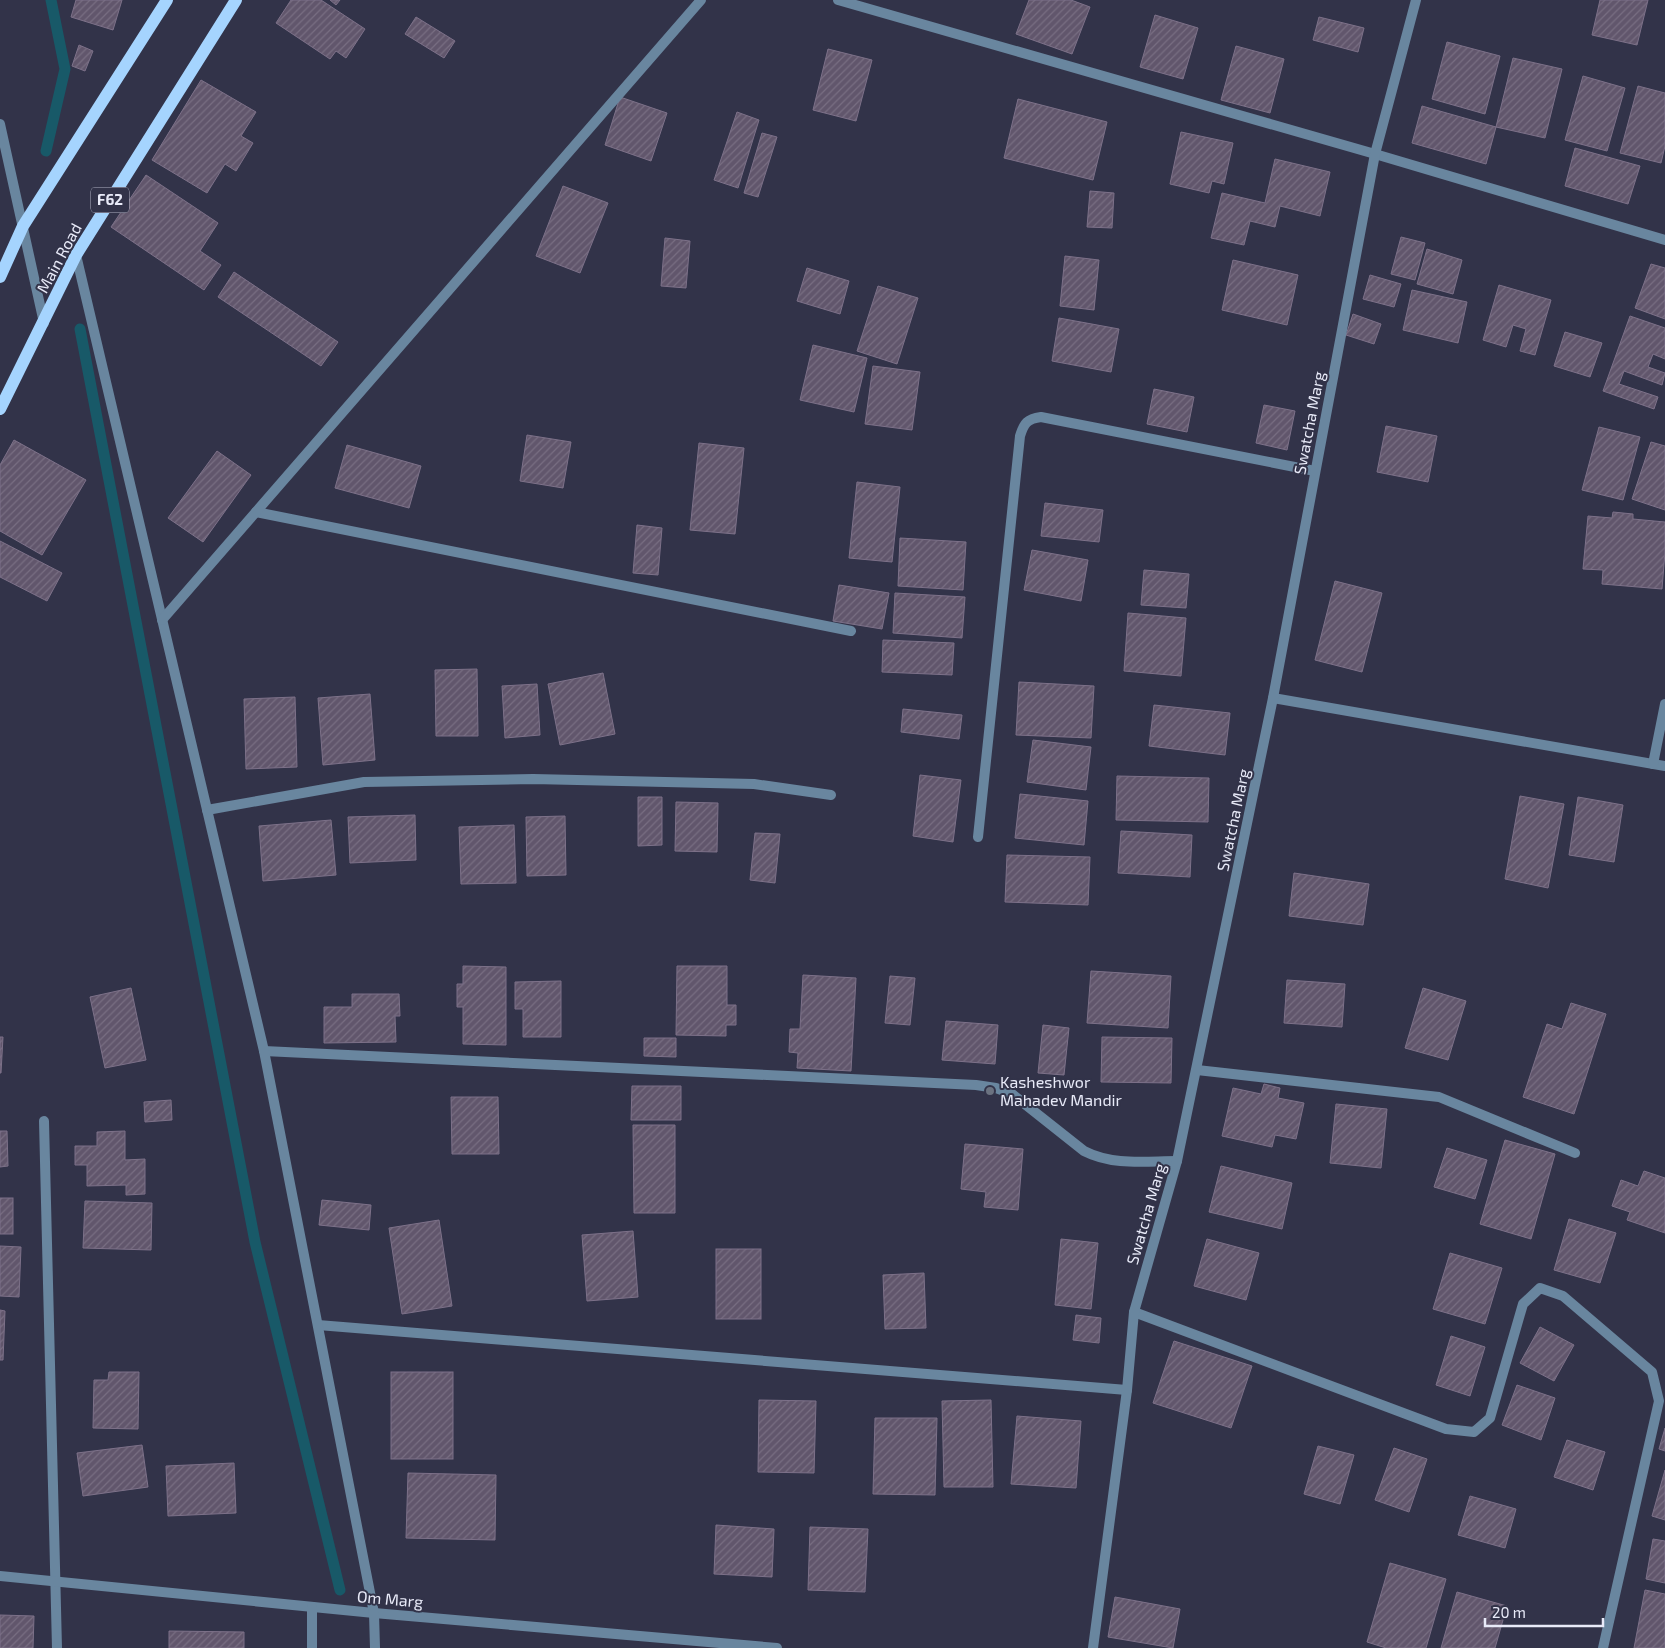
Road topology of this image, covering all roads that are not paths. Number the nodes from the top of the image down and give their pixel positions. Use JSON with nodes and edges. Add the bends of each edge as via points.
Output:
{"nodes":[{"id":1,"x":167,"y":0,"type":"edge"},
{"id":2,"x":236,"y":0,"type":"edge"},
{"id":3,"x":701,"y":0,"type":"edge"},
{"id":4,"x":838,"y":0,"type":"edge"},
{"id":5,"x":1416,"y":0,"type":"edge"},
{"id":6,"x":0,"y":124,"type":"edge"},
{"id":7,"x":1375,"y":154,"type":"junction"},
{"id":8,"x":22,"y":226,"type":"junction"},
{"id":9,"x":1665,"y":240,"type":"edge"},
{"id":10,"x":76,"y":255,"type":"junction"},
{"id":11,"x":0,"y":277,"type":"edge"},
{"id":12,"x":44,"y":323,"type":"junction"},
{"id":13,"x":0,"y":409,"type":"edge"},
{"id":14,"x":1315,"y":471,"type":"junction"},
{"id":15,"x":256,"y":512,"type":"junction"},
{"id":16,"x":162,"y":620,"type":"junction"},
{"id":17,"x":851,"y":630,"type":"dead end"},
{"id":18,"x":1273,"y":698,"type":"junction"},
{"id":19,"x":1665,"y":704,"type":"edge"},
{"id":20,"x":1653,"y":764,"type":"junction"},
{"id":21,"x":1665,"y":766,"type":"edge"},
{"id":22,"x":831,"y":795,"type":"dead end"},
{"id":23,"x":207,"y":810,"type":"junction"},
{"id":24,"x":978,"y":837,"type":"dead end"},
{"id":25,"x":264,"y":1051,"type":"junction"},
{"id":26,"x":1197,"y":1070,"type":"junction"},
{"id":27,"x":44,"y":1121,"type":"dead end"},
{"id":28,"x":1575,"y":1153,"type":"dead end"},
{"id":29,"x":1177,"y":1161,"type":"junction"},
{"id":30,"x":1134,"y":1312,"type":"junction"},
{"id":31,"x":318,"y":1325,"type":"junction"},
{"id":32,"x":1127,"y":1390,"type":"junction"},
{"id":33,"x":0,"y":1576,"type":"edge"},
{"id":34,"x":56,"y":1581,"type":"junction"},
{"id":35,"x":312,"y":1607,"type":"junction"},
{"id":36,"x":374,"y":1612,"type":"junction"},
{"id":37,"x":57,"y":1648,"type":"edge"},
{"id":38,"x":312,"y":1648,"type":"edge"},
{"id":39,"x":375,"y":1648,"type":"edge"},
{"id":40,"x":777,"y":1648,"type":"edge"},
{"id":41,"x":1094,"y":1648,"type":"edge"},
{"id":42,"x":1603,"y":1648,"type":"edge"}],
"edges":[{"from":1,"to":8,"type":"main road"},
{"from":2,"to":10,"type":"main road","name":"Main Road","number":"F62"},
{"from":3,"to":15,"type":"street"},
{"from":4,"to":7,"type":"street"},
{"from":5,"to":7,"type":"street","name":"Swatcha Marg"},
{"from":6,"to":8,"type":"street"},
{"from":7,"to":9,"type":"street"},
{"from":7,"to":14,"type":"street","name":"Swatcha Marg"},
{"from":8,"to":11,"type":"main road"},
{"from":8,"to":12,"type":"street"},
{"from":10,"to":12,"type":"main road","name":"Main Road","number":"F62"},
{"from":10,"to":16,"type":"street"},
{"from":12,"to":13,"type":"main road","name":"Main Road","number":"F62"},
{"from":14,"to":18,"type":"street","name":"Swatcha Marg"},
{"from":14,"to":24,"type":"street","via":[[1040,417],[1024,424],[1020,436]]},
{"from":15,"to":16,"type":"street"},
{"from":15,"to":17,"type":"street"},
{"from":16,"to":23,"type":"street"},
{"from":18,"to":20,"type":"street"},
{"from":18,"to":26,"type":"street","name":"Swatcha Marg"},
{"from":19,"to":20,"type":"street"},
{"from":20,"to":21,"type":"street"},
{"from":22,"to":23,"type":"street","via":[[754,784],[533,779],[364,782]]},
{"from":23,"to":25,"type":"street"},
{"from":25,"to":29,"type":"street","via":[[976,1085],[1012,1094],[1097,1158]]},
{"from":25,"to":31,"type":"street"},
{"from":26,"to":28,"type":"street","via":[[1439,1098]]},
{"from":26,"to":29,"type":"street","name":"Swatcha Marg"},
{"from":27,"to":34,"type":"street"},
{"from":29,"to":30,"type":"street","name":"Swatcha Marg"},
{"from":30,"to":32,"type":"street","name":"Swatcha Marg"},
{"from":30,"to":42,"type":"street","via":[[1446,1429],[1474,1432],[1490,1418],[1523,1304],[1540,1288],[1563,1296],[1652,1372],[1659,1401]]},
{"from":31,"to":32,"type":"street"},
{"from":31,"to":36,"type":"street"},
{"from":32,"to":41,"type":"street","name":"Swatcha Marg"},
{"from":33,"to":34,"type":"street","name":"Om Marg"},
{"from":34,"to":35,"type":"street","name":"Om Marg"},
{"from":34,"to":37,"type":"street"},
{"from":35,"to":36,"type":"street","name":"Om Marg"},
{"from":35,"to":38,"type":"street"},
{"from":36,"to":39,"type":"street"},
{"from":36,"to":40,"type":"street","name":"Om Marg"}]}
